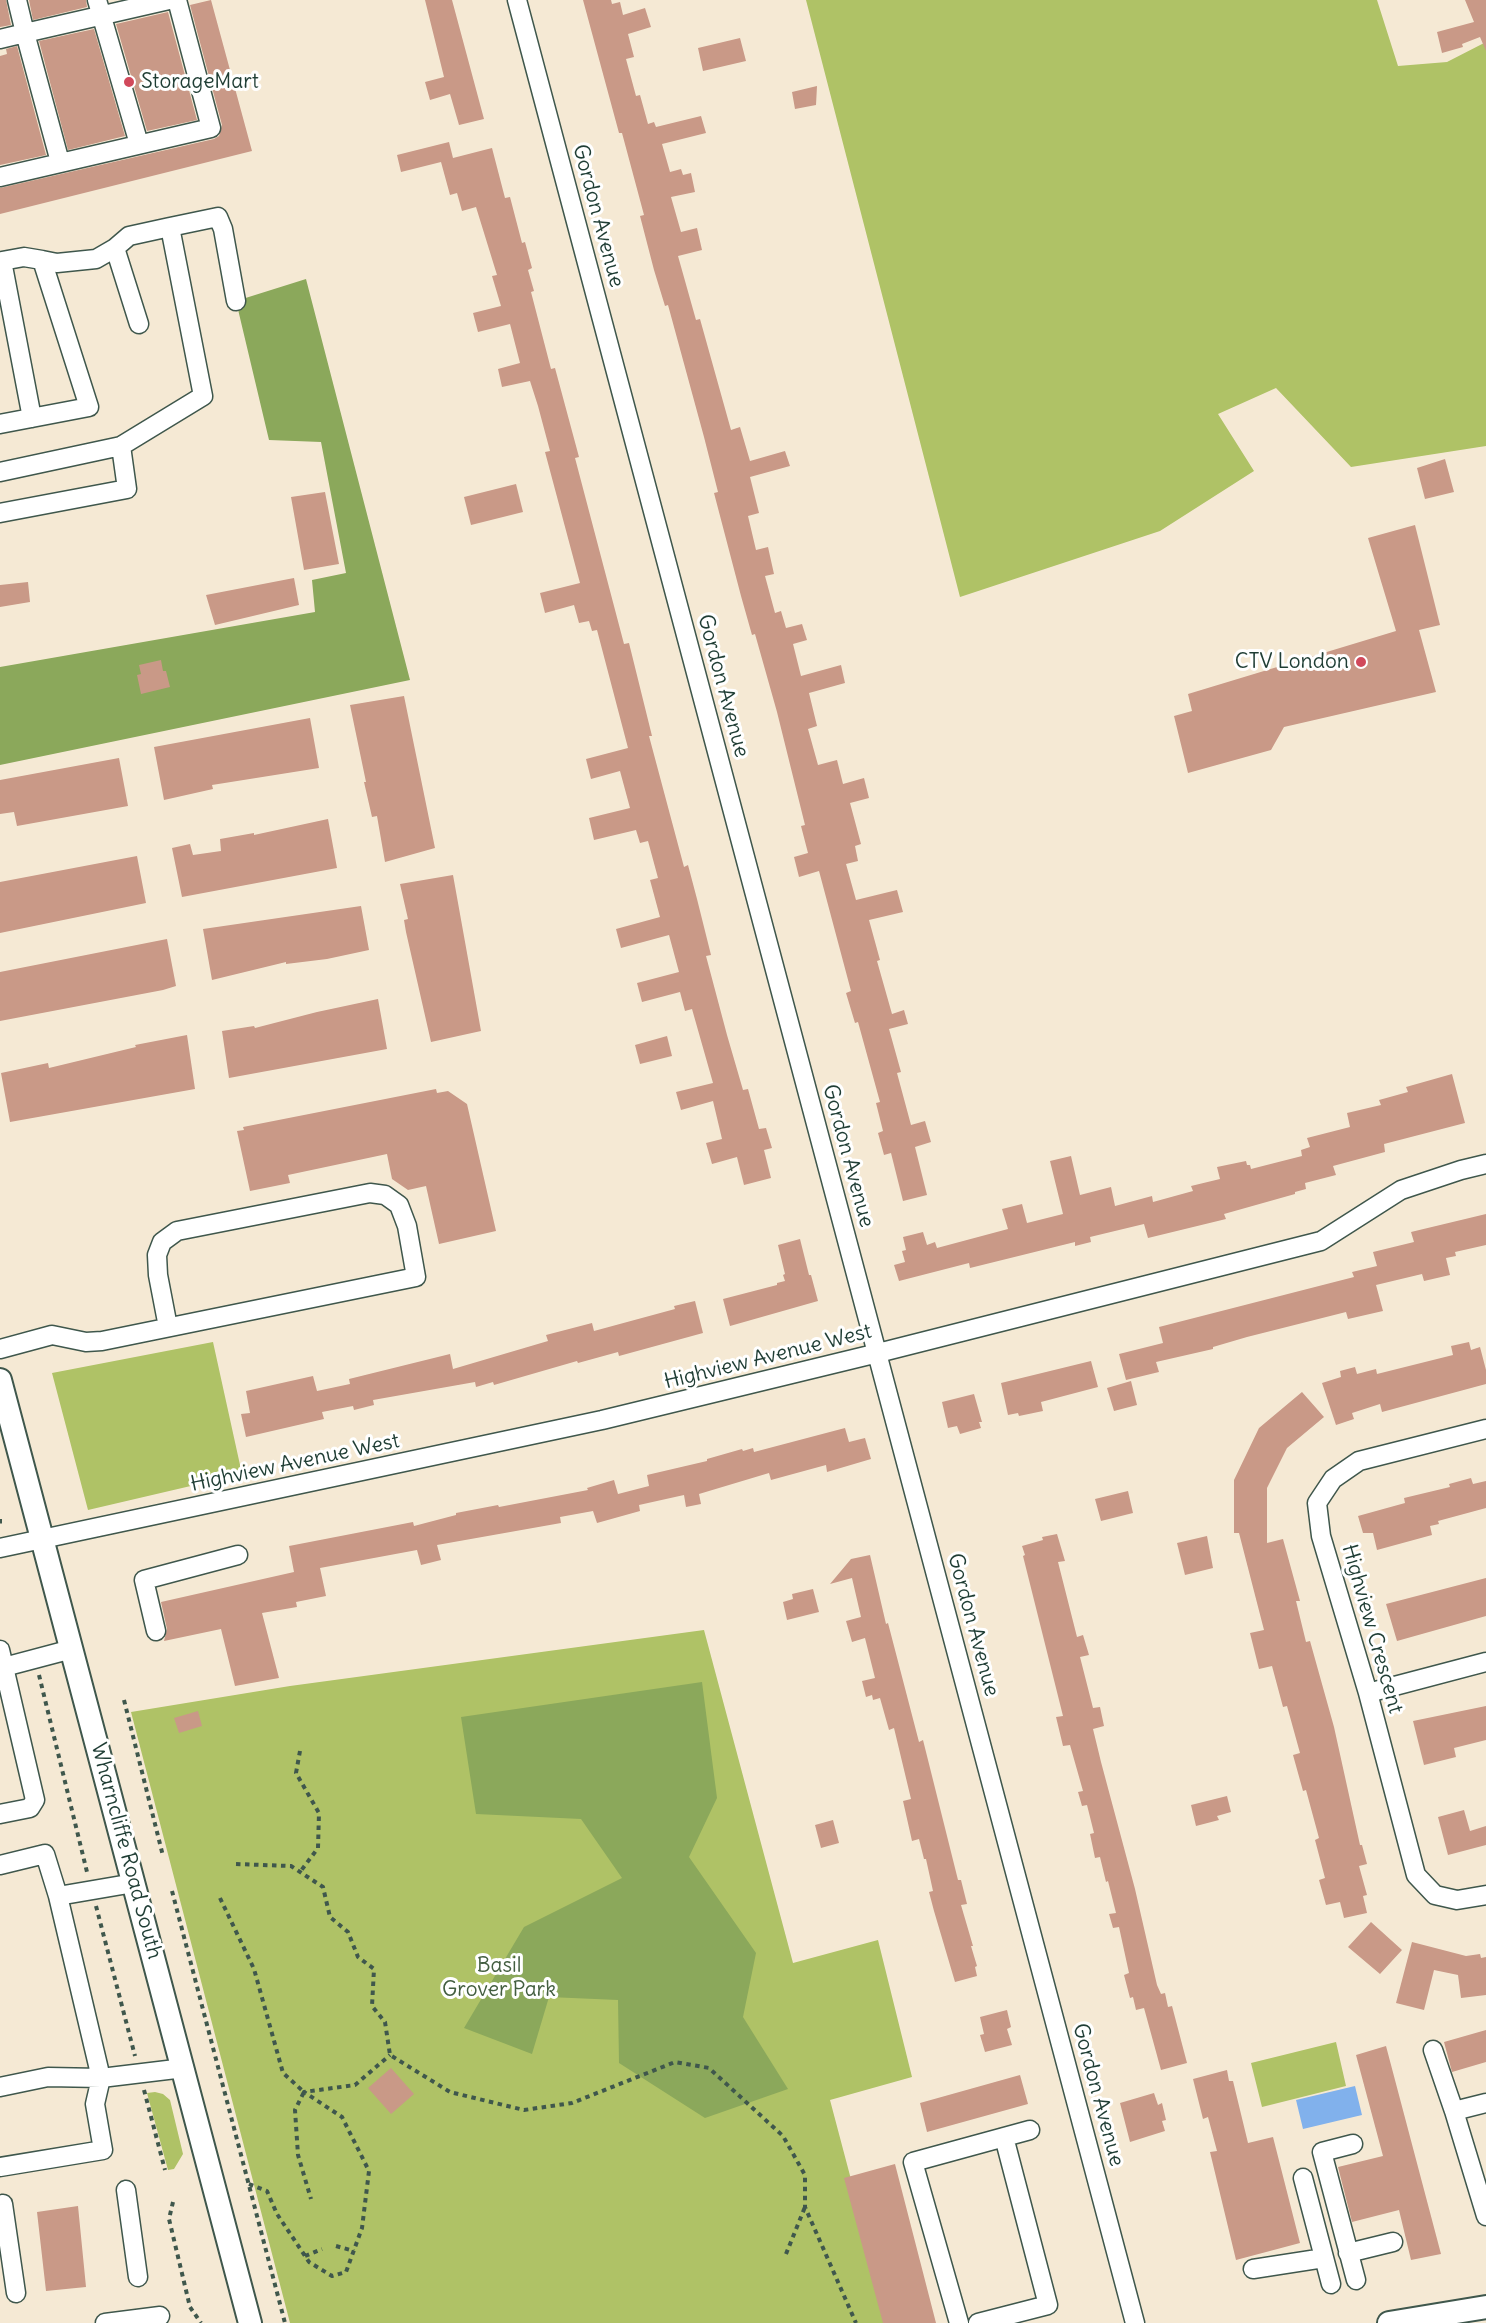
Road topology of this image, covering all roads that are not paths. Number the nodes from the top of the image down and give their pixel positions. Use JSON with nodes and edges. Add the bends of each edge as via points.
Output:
{"nodes":[{"id":1,"x":17,"y":0,"type":"edge"},
{"id":2,"x":169,"y":0,"type":"edge"},
{"id":3,"x":177,"y":0,"type":"edge"},
{"id":4,"x":517,"y":0,"type":"edge"},
{"id":5,"x":100,"y":8,"type":"edge"},
{"id":6,"x":25,"y":33,"type":"junction"},
{"id":7,"x":0,"y":39,"type":"edge"},
{"id":8,"x":139,"y":144,"type":"junction"},
{"id":9,"x":60,"y":162,"type":"junction"},
{"id":10,"x":0,"y":177,"type":"edge"},
{"id":11,"x":170,"y":227,"type":"junction"},
{"id":12,"x":115,"y":248,"type":"junction"},
{"id":13,"x":1,"y":260,"type":"edge"},
{"id":14,"x":42,"y":260,"type":"junction"},
{"id":15,"x":236,"y":301,"type":"dead end"},
{"id":16,"x":139,"y":324,"type":"dead end"},
{"id":17,"x":32,"y":418,"type":"junction"},
{"id":18,"x":0,"y":424,"type":"edge"},
{"id":19,"x":121,"y":446,"type":"junction"},
{"id":20,"x":0,"y":472,"type":"edge"},
{"id":21,"x":0,"y":513,"type":"edge"},
{"id":22,"x":1486,"y":1164,"type":"edge"},
{"id":23,"x":168,"y":1327,"type":"junction"},
{"id":24,"x":0,"y":1349,"type":"edge"},
{"id":25,"x":878,"y":1353,"type":"junction"},
{"id":26,"x":0,"y":1380,"type":"edge"},
{"id":27,"x":1486,"y":1429,"type":"edge"},
{"id":28,"x":43,"y":1540,"type":"junction"},
{"id":29,"x":0,"y":1548,"type":"edge"},
{"id":30,"x":238,"y":1555,"type":"dead end"},
{"id":31,"x":156,"y":1630,"type":"dead end"},
{"id":32,"x":72,"y":1649,"type":"junction"},
{"id":33,"x":1,"y":1662,"type":"edge"},
{"id":34,"x":1486,"y":1662,"type":"edge"},
{"id":35,"x":1368,"y":1693,"type":"junction"},
{"id":36,"x":0,"y":1814,"type":"edge"},
{"id":37,"x":0,"y":1865,"type":"edge"},
{"id":38,"x":134,"y":1883,"type":"junction"},
{"id":39,"x":1486,"y":1895,"type":"edge"},
{"id":40,"x":58,"y":1896,"type":"junction"},
{"id":41,"x":1433,"y":2050,"type":"dead end"},
{"id":42,"x":184,"y":2068,"type":"junction"},
{"id":43,"x":101,"y":2078,"type":"junction"},
{"id":44,"x":0,"y":2087,"type":"edge"},
{"id":45,"x":1486,"y":2103,"type":"edge"},
{"id":46,"x":1454,"y":2111,"type":"junction"},
{"id":47,"x":1030,"y":2130,"type":"dead end"},
{"id":48,"x":1004,"y":2137,"type":"junction"},
{"id":49,"x":1353,"y":2144,"type":"dead end"},
{"id":50,"x":0,"y":2167,"type":"edge"},
{"id":51,"x":1303,"y":2178,"type":"dead end"},
{"id":52,"x":126,"y":2190,"type":"dead end"},
{"id":53,"x":3,"y":2204,"type":"dead end"},
{"id":54,"x":1486,"y":2216,"type":"edge"},
{"id":55,"x":1393,"y":2242,"type":"dead end"},
{"id":56,"x":1348,"y":2253,"type":"junction"},
{"id":57,"x":1324,"y":2258,"type":"junction"},
{"id":58,"x":1253,"y":2269,"type":"dead end"},
{"id":59,"x":138,"y":2277,"type":"dead end"},
{"id":60,"x":1356,"y":2280,"type":"dead end"},
{"id":61,"x":1331,"y":2284,"type":"dead end"},
{"id":62,"x":16,"y":2293,"type":"dead end"},
{"id":63,"x":1476,"y":2313,"type":"edge"},
{"id":64,"x":160,"y":2316,"type":"dead end"},
{"id":65,"x":105,"y":2323,"type":"edge"},
{"id":66,"x":250,"y":2323,"type":"edge"},
{"id":67,"x":959,"y":2323,"type":"edge"},
{"id":68,"x":978,"y":2323,"type":"edge"},
{"id":69,"x":1136,"y":2323,"type":"edge"},
{"id":70,"x":1389,"y":2323,"type":"edge"}],
"edges":[{"from":1,"to":6,"type":"street"},
{"from":2,"to":5,"type":"street"},
{"from":3,"to":8,"type":"street","via":[[211,128]]},
{"from":4,"to":25,"type":"street","name":"Gordon Avenue"},
{"from":5,"to":6,"type":"street"},
{"from":5,"to":8,"type":"street"},
{"from":6,"to":7,"type":"street"},
{"from":6,"to":9,"type":"street"},
{"from":8,"to":9,"type":"street"},
{"from":9,"to":10,"type":"street"},
{"from":11,"to":12,"type":"street","via":[[129,236]]},
{"from":11,"to":15,"type":"street","via":[[218,218]]},
{"from":11,"to":19,"type":"street","via":[[203,396]]},
{"from":12,"to":14,"type":"street","via":[[96,259],[57,263]]},
{"from":12,"to":16,"type":"street"},
{"from":13,"to":14,"type":"street"},
{"from":13,"to":17,"type":"street"},
{"from":14,"to":17,"type":"street","via":[[88,407]]},
{"from":17,"to":18,"type":"street"},
{"from":19,"to":20,"type":"street"},
{"from":19,"to":21,"type":"street","via":[[127,489]]},
{"from":22,"to":25,"type":"street","name":"Highview Avenue West","via":[[1401,1190],[1321,1241]]},
{"from":23,"to":23,"type":"street","via":[[416,1277],[399,1204],[385,1195],[370,1193],[177,1231],[162,1242],[157,1255]]},
{"from":23,"to":24,"type":"street","via":[[86,1342],[52,1335]]},
{"from":25,"to":28,"type":"street","name":"Highview Avenue West","via":[[602,1420]]},
{"from":25,"to":69,"type":"street","name":"Gordon Avenue"},
{"from":26,"to":28,"type":"main road","name":"Wharncliffe Road South"},
{"from":27,"to":35,"type":"street","name":"Highview Crescent","via":[[1359,1461],[1333,1479],[1317,1503],[1321,1536]]},
{"from":28,"to":29,"type":"street","name":"Highview Avenue West"},
{"from":28,"to":32,"type":"main road","name":"Wharncliffe Road South"},
{"from":30,"to":31,"type":"street","via":[[144,1580]]},
{"from":32,"to":33,"type":"street","via":[[35,1660]]},
{"from":32,"to":38,"type":"main road","name":"Wharncliffe Road South"},
{"from":33,"to":36,"type":"street","via":[[35,1800],[30,1808]]},
{"from":34,"to":35,"type":"street"},
{"from":35,"to":39,"type":"street","name":"Highview Crescent","via":[[1416,1875],[1435,1895],[1457,1900]]},
{"from":37,"to":40,"type":"street","via":[[45,1854]]},
{"from":38,"to":40,"type":"street"},
{"from":38,"to":42,"type":"main road","name":"Wharncliffe Road South"},
{"from":40,"to":43,"type":"street"},
{"from":41,"to":46,"type":"street"},
{"from":42,"to":43,"type":"street"},
{"from":42,"to":66,"type":"main road","name":"Wharncliffe Road South"},
{"from":43,"to":44,"type":"street","via":[[48,2077]]},
{"from":43,"to":50,"type":"street","via":[[95,2104],[103,2150]]},
{"from":45,"to":46,"type":"street"},
{"from":46,"to":54,"type":"street"},
{"from":47,"to":48,"type":"street"},
{"from":48,"to":67,"type":"street","via":[[913,2162]]},
{"from":48,"to":68,"type":"street","via":[[1048,2305]]},
{"from":49,"to":56,"type":"street","via":[[1322,2152]]},
{"from":51,"to":57,"type":"street"},
{"from":52,"to":59,"type":"street"},
{"from":53,"to":62,"type":"street"},
{"from":55,"to":56,"type":"street"},
{"from":56,"to":60,"type":"street"},
{"from":57,"to":58,"type":"street"},
{"from":57,"to":61,"type":"street"},
{"from":63,"to":70,"type":"main road"},
{"from":64,"to":65,"type":"street"}]}
